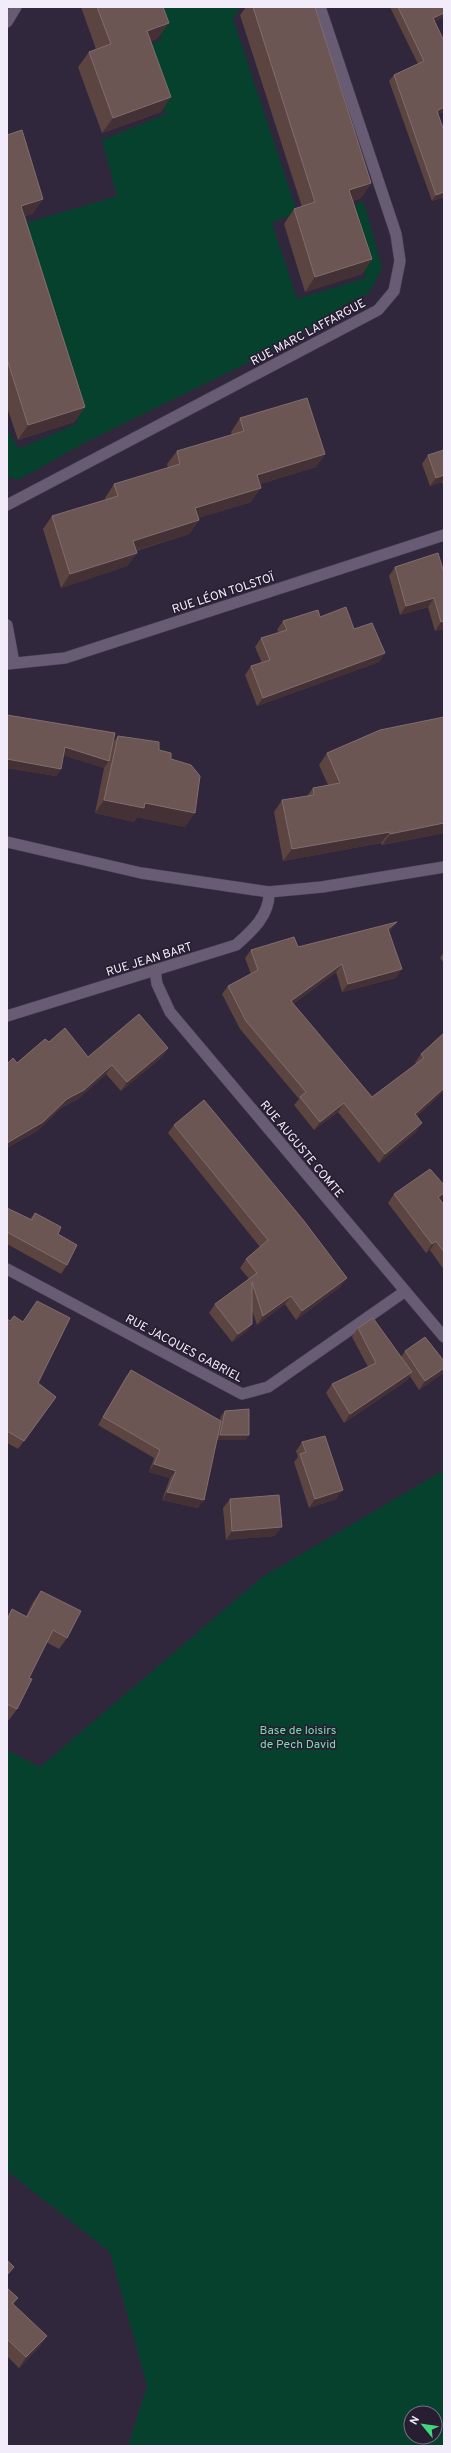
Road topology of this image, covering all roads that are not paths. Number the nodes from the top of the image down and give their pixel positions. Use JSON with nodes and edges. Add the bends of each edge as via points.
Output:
{"nodes":[{"id":1,"x":16,"y":7,"type":"edge"},
{"id":2,"x":320,"y":7,"type":"edge"},
{"id":3,"x":7,"y":22,"type":"edge"},
{"id":4,"x":7,"y":505,"type":"edge"},
{"id":5,"x":444,"y":535,"type":"edge"},
{"id":6,"x":7,"y":624,"type":"edge"},
{"id":7,"x":11,"y":664,"type":"edge"},
{"id":8,"x":7,"y":842,"type":"edge"},
{"id":9,"x":444,"y":867,"type":"edge"},
{"id":10,"x":269,"y":892,"type":"junction"},
{"id":11,"x":155,"y":970,"type":"junction"},
{"id":12,"x":7,"y":1016,"type":"edge"},
{"id":13,"x":7,"y":1269,"type":"edge"},
{"id":14,"x":404,"y":1292,"type":"junction"},
{"id":15,"x":444,"y":1337,"type":"edge"}],
"edges":[{"from":1,"to":3,"type":"street"},
{"from":2,"to":4,"type":"street","name":"RUE MARC LAFFARGUE","via":[[396,234],[400,261],[394,291],[378,310]]},
{"from":5,"to":7,"type":"street","name":"RUE LÉON TOLSTOÏ","via":[[65,658]]},
{"from":6,"to":7,"type":"street"},
{"from":8,"to":10,"type":"street","via":[[141,873]]},
{"from":9,"to":10,"type":"street","via":[[322,887]]},
{"from":10,"to":11,"type":"street","name":"RUE JEAN BART","via":[[269,901],[254,929],[236,945]]},
{"from":11,"to":12,"type":"street","name":"RUE JEAN BART"},
{"from":11,"to":14,"type":"street","name":"RUE AUGUSTE COMTE","via":[[170,1012]]},
{"from":13,"to":14,"type":"street","name":"RUE JACQUES GABRIEL","via":[[242,1394],[268,1387]]},
{"from":14,"to":15,"type":"street","name":"RUE AUGUSTE COMTE"}]}
